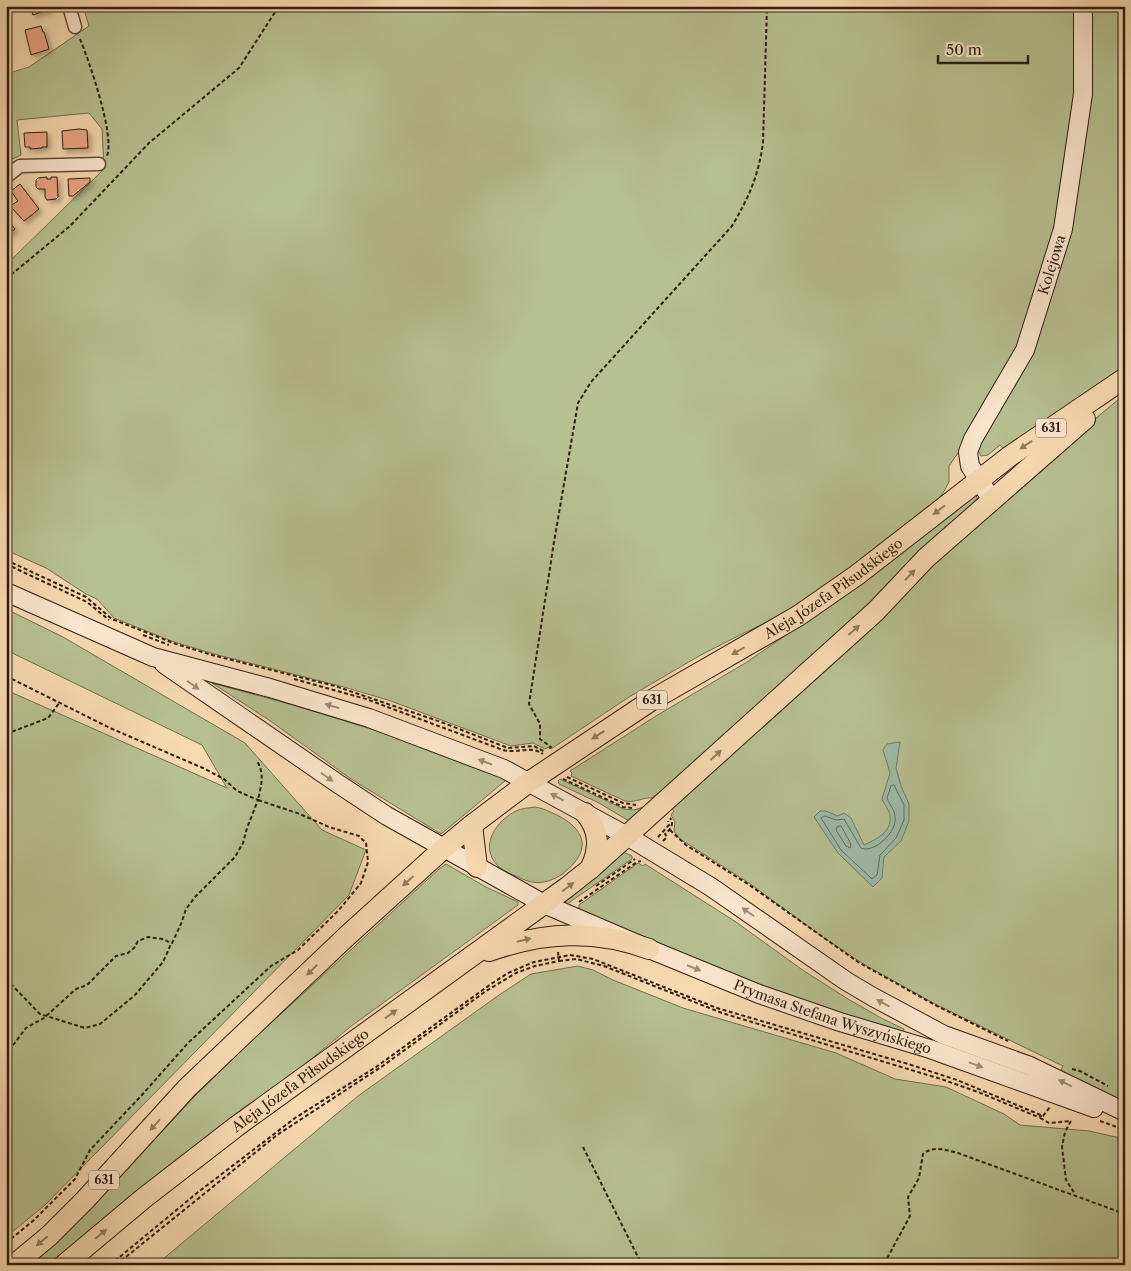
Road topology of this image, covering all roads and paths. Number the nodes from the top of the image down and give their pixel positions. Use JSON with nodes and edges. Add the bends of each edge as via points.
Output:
{"nodes":[{"id":1,"x":68,"y":6,"type":"edge"},
{"id":2,"x":279,"y":6,"type":"edge"},
{"id":3,"x":768,"y":6,"type":"edge"},
{"id":4,"x":1084,"y":6,"type":"edge"},
{"id":5,"x":75,"y":27,"type":"joint"},
{"id":6,"x":99,"y":164,"type":"joint"},
{"id":7,"x":6,"y":177,"type":"edge"},
{"id":8,"x":6,"y":279,"type":"edge"},
{"id":9,"x":1125,"y":378,"type":"edge"},
{"id":10,"x":1125,"y":384,"type":"edge"},
{"id":11,"x":978,"y":480,"type":"junction"},
{"id":12,"x":992,"y":500,"type":"junction"},
{"id":13,"x":6,"y":560,"type":"edge"},
{"id":14,"x":6,"y":564,"type":"edge"},
{"id":15,"x":6,"y":592,"type":"edge"},
{"id":16,"x":96,"y":610,"type":"dead end"},
{"id":17,"x":153,"y":657,"type":"junction"},
{"id":18,"x":6,"y":676,"type":"edge"},
{"id":19,"x":1120,"y":688,"type":"dead end"},
{"id":20,"x":1125,"y":694,"type":"edge"},
{"id":21,"x":60,"y":702,"type":"junction"},
{"id":22,"x":6,"y":734,"type":"edge"},
{"id":23,"x":257,"y":761,"type":"dead end"},
{"id":24,"x":557,"y":763,"type":"junction"},
{"id":25,"x":529,"y":782,"type":"junction"},
{"id":26,"x":258,"y":800,"type":"junction"},
{"id":27,"x":640,"y":804,"type":"dead end"},
{"id":28,"x":662,"y":804,"type":"junction"},
{"id":29,"x":585,"y":813,"type":"junction"},
{"id":30,"x":472,"y":825,"type":"junction"},
{"id":31,"x":670,"y":830,"type":"junction"},
{"id":32,"x":627,"y":836,"type":"junction"},
{"id":33,"x":444,"y":848,"type":"junction"},
{"id":34,"x":651,"y":851,"type":"junction"},
{"id":35,"x":477,"y":867,"type":"junction"},
{"id":36,"x":590,"y":869,"type":"junction"},
{"id":37,"x":544,"y":904,"type":"junction"},
{"id":38,"x":570,"y":916,"type":"junction"},
{"id":39,"x":557,"y":936,"type":"junction"},
{"id":40,"x":172,"y":944,"type":"junction"},
{"id":41,"x":649,"y":949,"type":"junction"},
{"id":42,"x":559,"y":958,"type":"junction"},
{"id":43,"x":559,"y":961,"type":"junction"},
{"id":44,"x":462,"y":963,"type":"junction"},
{"id":45,"x":6,"y":979,"type":"edge"},
{"id":46,"x":11,"y":983,"type":"junction"},
{"id":47,"x":6,"y":986,"type":"edge"},
{"id":48,"x":47,"y":1016,"type":"junction"},
{"id":49,"x":1008,"y":1041,"type":"dead end"},
{"id":50,"x":6,"y":1050,"type":"edge"},
{"id":51,"x":1051,"y":1107,"type":"dead end"},
{"id":52,"x":1125,"y":1112,"type":"edge"},
{"id":53,"x":1043,"y":1116,"type":"junction"},
{"id":54,"x":1038,"y":1117,"type":"junction"},
{"id":55,"x":1125,"y":1119,"type":"edge"},
{"id":56,"x":583,"y":1147,"type":"dead end"},
{"id":57,"x":1076,"y":1196,"type":"junction"},
{"id":58,"x":1125,"y":1214,"type":"edge"},
{"id":59,"x":6,"y":1243,"type":"edge"},
{"id":60,"x":884,"y":1264,"type":"edge"},
{"id":61,"x":14,"y":1265,"type":"edge"},
{"id":62,"x":64,"y":1265,"type":"edge"},
{"id":63,"x":110,"y":1265,"type":"edge"},
{"id":64,"x":116,"y":1265,"type":"edge"},
{"id":65,"x":642,"y":1265,"type":"edge"}],
"edges":[{"from":1,"to":5,"type":"street"},
{"from":2,"to":8,"type":"path","via":[[239,68],[149,143],[70,226]]},
{"from":3,"to":13,"type":"path","via":[[763,143],[755,183],[744,206],[732,226],[590,382],[578,403],[529,704],[540,724],[540,739],[551,747],[547,751],[536,746],[508,748],[335,686],[176,644],[112,619],[86,597]]},
{"from":4,"to":11,"type":"main road","name":"Kolejowa","via":[[1083,94],[1063,229],[1026,350],[968,452],[970,466]]},
{"from":5,"to":6,"type":"path","via":[[88,59],[109,138],[109,155]]},
{"from":6,"to":7,"type":"street","via":[[20,166]]},
{"from":9,"to":11,"type":"main road","name":"Aleja Józefa Piłsudskiego","number":"631","one_way":true},
{"from":10,"to":12,"type":"main road","number":"631"},
{"from":11,"to":12,"type":"main road","name":"Kolejowa"},
{"from":11,"to":24,"type":"main road","name":"Aleja Józefa Piłsudskiego","number":"631","one_way":true,"via":[[857,575],[798,616],[652,700]]},
{"from":28,"to":12,"type":"main road","number":"631","one_way":true,"via":[[876,611],[926,558]]},
{"from":14,"to":16,"type":"path","via":[[86,602]]},
{"from":15,"to":17,"type":"main road"},
{"from":25,"to":17,"type":"main road","one_way":true,"via":[[504,769],[369,718]]},
{"from":17,"to":33,"type":"main road","one_way":true,"via":[[387,816]]},
{"from":18,"to":21,"type":"path"},
{"from":19,"to":20,"type":"path"},
{"from":21,"to":22,"type":"path","via":[[48,718]]},
{"from":21,"to":26,"type":"path","via":[[110,728],[203,768],[224,779],[237,791]]},
{"from":23,"to":26,"type":"path","via":[[262,778]]},
{"from":24,"to":25,"type":"main road","name":"Aleja Józefa Piłsudskiego","number":"631"},
{"from":24,"to":27,"type":"path","via":[[566,776],[623,803]]},
{"from":29,"to":25,"type":"main road","one_way":true},
{"from":25,"to":30,"type":"main road","number":"631"},
{"from":26,"to":40,"type":"path","via":[[235,857],[186,909]]},
{"from":26,"to":59,"type":"path","via":[[359,836],[366,843],[368,862],[361,882],[313,937],[270,966],[188,1043],[90,1150],[76,1178]]},
{"from":28,"to":31,"type":"path","via":[[671,814]]},
{"from":28,"to":32,"type":"main road","number":"631"},
{"from":29,"to":32,"type":"main road","name":"Prymasa Stefana Wyszyńskiego"},
{"from":29,"to":36,"type":"main road","via":[[598,842]]},
{"from":30,"to":33,"type":"main road","number":"631"},
{"from":30,"to":35,"type":"main road"},
{"from":31,"to":34,"type":"path"},
{"from":31,"to":49,"type":"path","via":[[686,845],[748,884],[858,962]]},
{"from":32,"to":34,"type":"main road","name":"Prymasa Stefana Wyszyńskiego"},
{"from":32,"to":36,"type":"main road","number":"631"},
{"from":33,"to":35,"type":"main road"},
{"from":33,"to":61,"type":"main road","number":"631","one_way":true,"via":[[187,1088],[85,1200]]},
{"from":34,"to":38,"type":"path","via":[[640,862],[574,905]]},
{"from":52,"to":34,"type":"main road","name":"Prymasa Stefana Wyszyńskiego","one_way":true,"via":[[1030,1066],[944,1035],[894,1009],[846,981],[739,906]]},
{"from":35,"to":37,"type":"main road"},
{"from":37,"to":36,"type":"main road","number":"631","one_way":true},
{"from":37,"to":38,"type":"main road","name":"Prymasa Stefana Wyszyńskiego"},
{"from":37,"to":44,"type":"main road","name":"Aleja Józefa Piłsudskiego","number":"631"},
{"from":38,"to":41,"type":"main road","name":"Prymasa Stefana Wyszyńskiego"},
{"from":39,"to":41,"type":"main road","via":[[606,936]]},
{"from":39,"to":42,"type":"path"},
{"from":44,"to":39,"type":"main road","one_way":true,"via":[[506,945]]},
{"from":40,"to":48,"type":"path","via":[[148,937],[138,942],[128,953],[116,956],[87,985],[76,989]]},
{"from":40,"to":48,"type":"path","via":[[150,979],[100,1024],[85,1028]]},
{"from":41,"to":55,"type":"main road","name":"Prymasa Stefana Wyszyńskiego","one_way":true,"via":[[791,1005],[937,1051]]},
{"from":42,"to":43,"type":"path"},
{"from":42,"to":53,"type":"path","via":[[570,955],[593,958],[717,1008],[916,1066]]},
{"from":42,"to":63,"type":"path","via":[[517,968],[376,1067],[295,1118]]},
{"from":43,"to":54,"type":"path","via":[[576,959],[604,966],[722,1013],[941,1079]]},
{"from":43,"to":64,"type":"path","via":[[516,973],[486,991],[384,1065],[283,1131]]},
{"from":62,"to":44,"type":"main road","name":"Aleja Józefa Piłsudskiego","number":"631","one_way":true,"via":[[236,1126]]},
{"from":45,"to":46,"type":"path"},
{"from":46,"to":47,"type":"path"},
{"from":46,"to":48,"type":"path","via":[[40,1014]]},
{"from":48,"to":50,"type":"path","via":[[26,1028]]},
{"from":51,"to":53,"type":"path"},
{"from":53,"to":54,"type":"path"},
{"from":54,"to":57,"type":"path","via":[[1049,1123],[1071,1121],[1062,1147],[1066,1180]]},
{"from":56,"to":65,"type":"path"},
{"from":57,"to":58,"type":"path"},
{"from":57,"to":60,"type":"path","via":[[958,1152],[929,1150],[923,1154],[919,1178],[908,1197],[910,1216]]}]}
